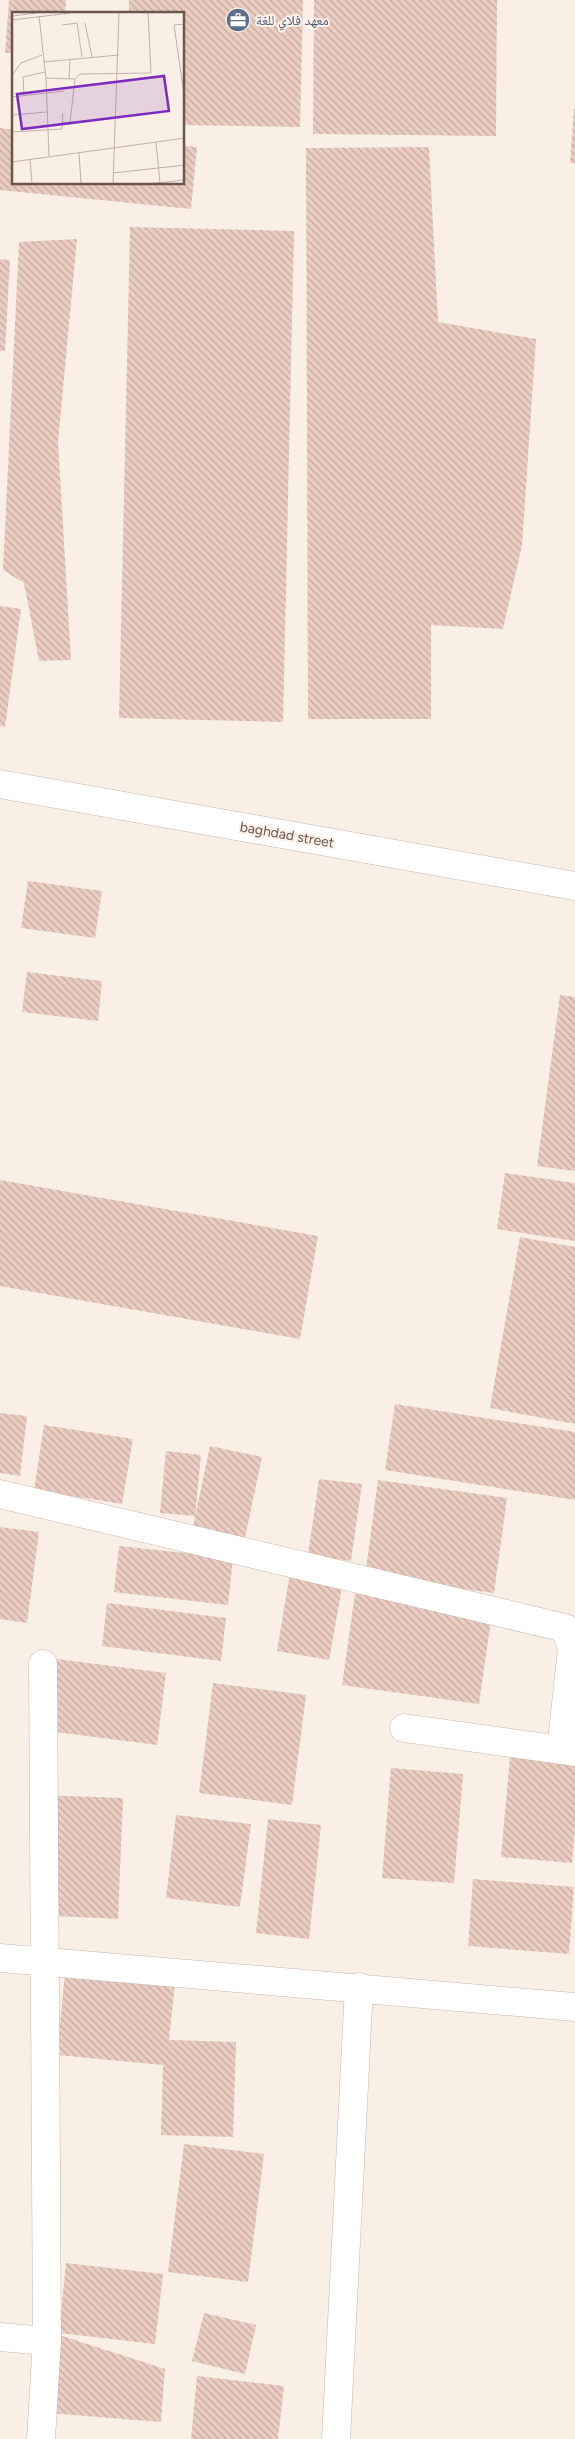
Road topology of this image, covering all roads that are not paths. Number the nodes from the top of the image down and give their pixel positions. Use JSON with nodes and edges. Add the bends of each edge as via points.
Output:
{"nodes":[{"id":1,"x":0,"y":784,"type":"edge"},
{"id":2,"x":575,"y":886,"type":"edge"},
{"id":3,"x":0,"y":1494,"type":"edge"},
{"id":4,"x":43,"y":1664,"type":"dead end"},
{"id":5,"x":404,"y":1728,"type":"dead end"},
{"id":6,"x":568,"y":1752,"type":"edge"},
{"id":7,"x":0,"y":1958,"type":"edge"},
{"id":8,"x":44,"y":1963,"type":"junction"},
{"id":9,"x":359,"y":1987,"type":"junction"},
{"id":10,"x":575,"y":2006,"type":"edge"},
{"id":11,"x":0,"y":2337,"type":"edge"},
{"id":12,"x":47,"y":2341,"type":"junction"},
{"id":13,"x":40,"y":2439,"type":"edge"},
{"id":14,"x":336,"y":2439,"type":"edge"}],
"edges":[{"from":1,"to":2,"type":"street","name":"baghdad street"},
{"from":3,"to":6,"type":"street","via":[[565,1628],[572,1649]]},
{"from":4,"to":8,"type":"street"},
{"from":5,"to":6,"type":"street"},
{"from":7,"to":8,"type":"street"},
{"from":8,"to":9,"type":"street"},
{"from":8,"to":12,"type":"street"},
{"from":9,"to":10,"type":"street"},
{"from":9,"to":14,"type":"street"},
{"from":11,"to":12,"type":"street"},
{"from":12,"to":13,"type":"street"}]}
